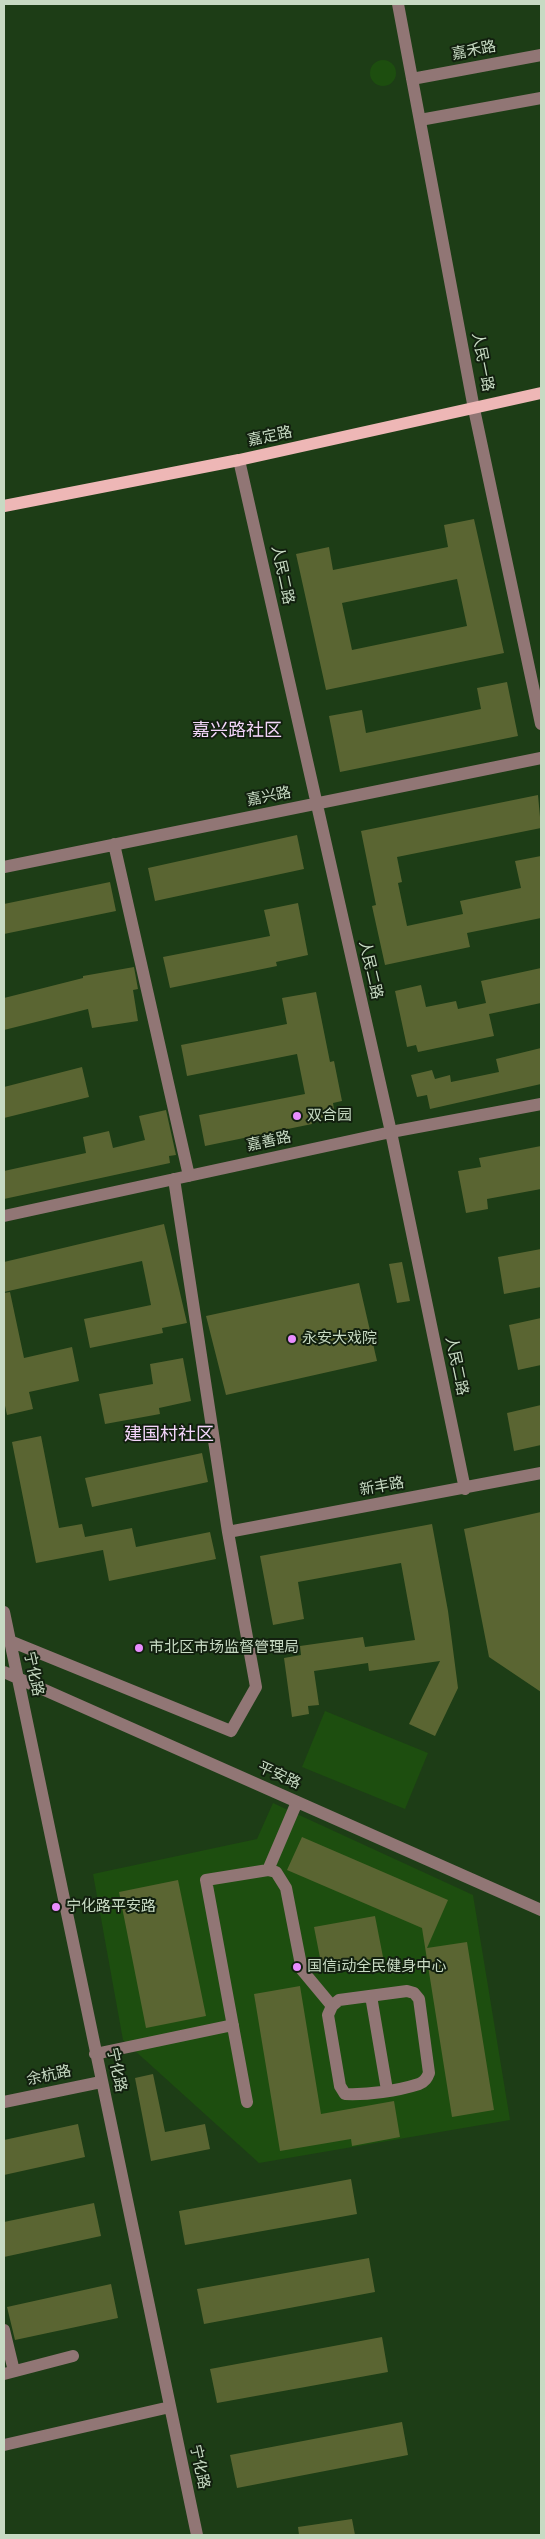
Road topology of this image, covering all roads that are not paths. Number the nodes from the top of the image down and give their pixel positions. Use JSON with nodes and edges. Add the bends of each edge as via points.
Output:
{"nodes":[{"id":1,"x":398,"y":4,"type":"edge"},
{"id":2,"x":541,"y":55,"type":"edge"},
{"id":3,"x":412,"y":79,"type":"junction"},
{"id":4,"x":541,"y":98,"type":"edge"},
{"id":5,"x":420,"y":120,"type":"junction"},
{"id":6,"x":541,"y":393,"type":"edge"},
{"id":7,"x":474,"y":409,"type":"junction"},
{"id":8,"x":239,"y":460,"type":"junction"},
{"id":9,"x":4,"y":506,"type":"edge"},
{"id":10,"x":541,"y":724,"type":"edge"},
{"id":11,"x":541,"y":758,"type":"edge"},
{"id":12,"x":316,"y":804,"type":"junction"},
{"id":13,"x":114,"y":844,"type":"junction"},
{"id":14,"x":4,"y":867,"type":"edge"},
{"id":15,"x":541,"y":1104,"type":"edge"},
{"id":16,"x":391,"y":1132,"type":"junction"},
{"id":17,"x":189,"y":1176,"type":"junction"},
{"id":18,"x":174,"y":1179,"type":"junction"},
{"id":19,"x":4,"y":1216,"type":"edge"},
{"id":20,"x":541,"y":1473,"type":"edge"},
{"id":21,"x":466,"y":1489,"type":"junction"},
{"id":22,"x":228,"y":1532,"type":"junction"},
{"id":23,"x":4,"y":1612,"type":"edge"},
{"id":24,"x":10,"y":1641,"type":"junction"},
{"id":25,"x":4,"y":1672,"type":"edge"},
{"id":26,"x":18,"y":1678,"type":"junction"},
{"id":27,"x":297,"y":1802,"type":"junction"},
{"id":28,"x":268,"y":1870,"type":"junction"},
{"id":29,"x":541,"y":1910,"type":"edge"},
{"id":30,"x":371,"y":1996,"type":"junction"},
{"id":31,"x":332,"y":2006,"type":"junction"},
{"id":32,"x":233,"y":2025,"type":"junction"},
{"id":33,"x":95,"y":2054,"type":"junction"},
{"id":34,"x":102,"y":2082,"type":"junction"},
{"id":35,"x":387,"y":2090,"type":"junction"},
{"id":36,"x":4,"y":2102,"type":"edge"},
{"id":37,"x":247,"y":2102,"type":"dead end"},
{"id":38,"x":4,"y":2330,"type":"edge"},
{"id":39,"x":73,"y":2356,"type":"dead end"},
{"id":40,"x":9,"y":2372,"type":"edge"},
{"id":41,"x":170,"y":2407,"type":"junction"},
{"id":42,"x":4,"y":2445,"type":"edge"},
{"id":43,"x":197,"y":2535,"type":"edge"}],
"edges":[{"from":1,"to":3,"type":"street","name":"人民一路"},
{"from":2,"to":3,"type":"street","name":"嘉禾路"},
{"from":3,"to":5,"type":"street","name":"人民一路"},
{"from":4,"to":5,"type":"street"},
{"from":5,"to":7,"type":"street","name":"人民一路"},
{"from":6,"to":7,"type":"main road","name":"嘉定路"},
{"from":7,"to":8,"type":"main road","name":"嘉定路"},
{"from":7,"to":10,"type":"street","name":"人民一路"},
{"from":8,"to":9,"type":"main road","name":"嘉定路"},
{"from":8,"to":12,"type":"street","name":"人民二路"},
{"from":11,"to":12,"type":"street","name":"嘉兴路"},
{"from":12,"to":13,"type":"street","name":"嘉兴路"},
{"from":12,"to":16,"type":"street","name":"人民二路"},
{"from":13,"to":14,"type":"street","name":"嘉兴路"},
{"from":13,"to":17,"type":"street"},
{"from":15,"to":16,"type":"street","name":"嘉善路"},
{"from":16,"to":17,"type":"street","name":"嘉善路"},
{"from":16,"to":21,"type":"street","name":"人民二路"},
{"from":17,"to":18,"type":"street","name":"嘉善路"},
{"from":18,"to":19,"type":"street","name":"嘉善路"},
{"from":18,"to":22,"type":"street"},
{"from":20,"to":21,"type":"street","name":"新丰路"},
{"from":21,"to":22,"type":"street","name":"新丰路"},
{"from":22,"to":24,"type":"street","via":[[256,1687],[231,1731]]},
{"from":23,"to":24,"type":"street","name":"宁化路"},
{"from":24,"to":26,"type":"street","name":"宁化路"},
{"from":25,"to":26,"type":"street","name":"平安路"},
{"from":26,"to":27,"type":"street","name":"平安路"},
{"from":26,"to":33,"type":"street","name":"宁化路"},
{"from":27,"to":28,"type":"street"},
{"from":27,"to":29,"type":"street","name":"平安路"},
{"from":28,"to":31,"type":"street","via":[[276,1872],[286,1888],[302,1970]]},
{"from":28,"to":32,"type":"street","via":[[206,1880]]},
{"from":30,"to":31,"type":"street","via":[[339,2000]]},
{"from":30,"to":35,"type":"street"},
{"from":30,"to":35,"type":"street","via":[[407,1991],[419,1999],[429,2073],[420,2084]]},
{"from":31,"to":35,"type":"street","via":[[328,2015],[340,2086],[345,2094]]},
{"from":32,"to":33,"type":"street"},
{"from":32,"to":37,"type":"street"},
{"from":33,"to":34,"type":"street","name":"宁化路"},
{"from":34,"to":36,"type":"street","name":"余杭路"},
{"from":34,"to":41,"type":"street","name":"宁化路"},
{"from":38,"to":40,"type":"street"},
{"from":39,"to":40,"type":"street"},
{"from":41,"to":42,"type":"street"},
{"from":41,"to":43,"type":"street","name":"宁化路"}]}
